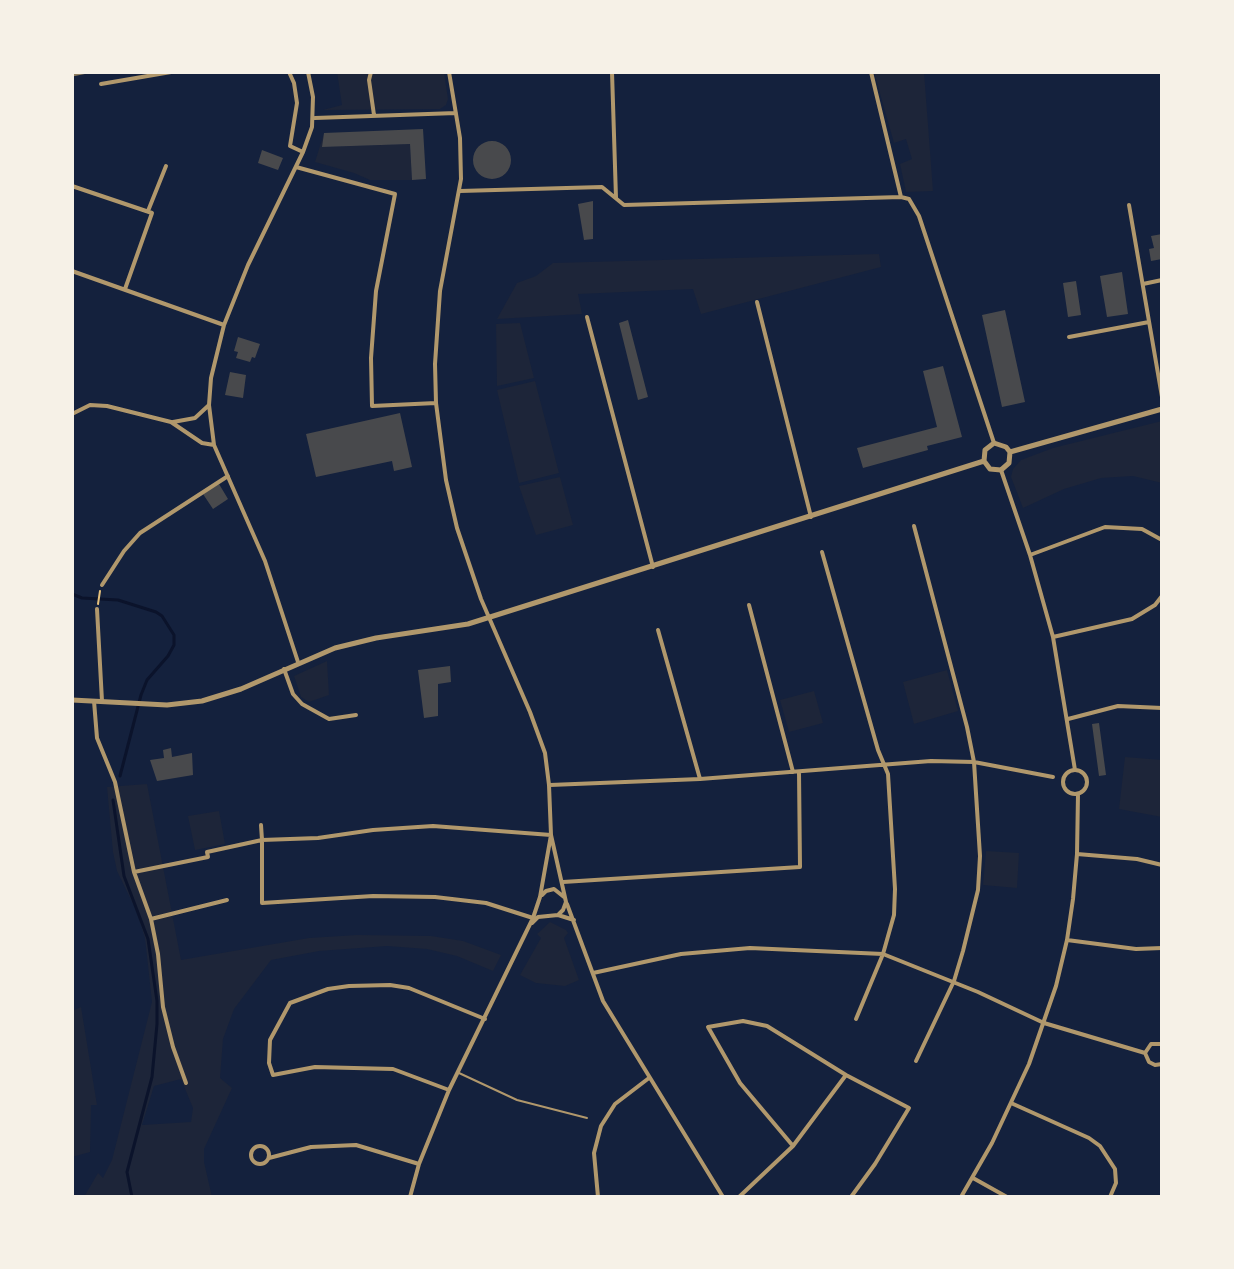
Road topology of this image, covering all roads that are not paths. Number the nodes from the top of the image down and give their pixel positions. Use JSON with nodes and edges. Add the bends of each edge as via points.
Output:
{"nodes":[{"id":1,"x":171,"y":72,"type":"edge"},
{"id":2,"x":289,"y":72,"type":"edge"},
{"id":3,"x":308,"y":72,"type":"edge"},
{"id":4,"x":371,"y":72,"type":"edge"},
{"id":5,"x":449,"y":72,"type":"edge"},
{"id":6,"x":612,"y":72,"type":"edge"},
{"id":7,"x":871,"y":72,"type":"edge"},
{"id":8,"x":101,"y":84,"type":"dead end"},
{"id":9,"x":456,"y":113,"type":"junction"},
{"id":10,"x":374,"y":115,"type":"junction"},
{"id":11,"x":314,"y":118,"type":"junction"},
{"id":12,"x":303,"y":152,"type":"junction"},
{"id":13,"x":166,"y":166,"type":"dead end"},
{"id":14,"x":296,"y":167,"type":"junction"},
{"id":15,"x":72,"y":186,"type":"edge"},
{"id":16,"x":460,"y":191,"type":"junction"},
{"id":17,"x":901,"y":197,"type":"junction"},
{"id":18,"x":616,"y":198,"type":"junction"},
{"id":19,"x":1129,"y":205,"type":"dead end"},
{"id":20,"x":148,"y":211,"type":"junction"},
{"id":21,"x":72,"y":271,"type":"edge"},
{"id":22,"x":1162,"y":280,"type":"edge"},
{"id":23,"x":1143,"y":284,"type":"junction"},
{"id":24,"x":125,"y":289,"type":"junction"},
{"id":25,"x":757,"y":302,"type":"dead end"},
{"id":26,"x":587,"y":317,"type":"dead end"},
{"id":27,"x":1149,"y":322,"type":"junction"},
{"id":28,"x":224,"y":325,"type":"junction"},
{"id":29,"x":1069,"y":337,"type":"dead end"},
{"id":30,"x":1162,"y":397,"type":"edge"},
{"id":31,"x":436,"y":403,"type":"junction"},
{"id":32,"x":209,"y":405,"type":"junction"},
{"id":33,"x":1162,"y":409,"type":"edge"},
{"id":34,"x":72,"y":414,"type":"edge"},
{"id":35,"x":171,"y":422,"type":"junction"},
{"id":36,"x":994,"y":443,"type":"junction"},
{"id":37,"x":214,"y":445,"type":"junction"},
{"id":38,"x":1010,"y":452,"type":"junction"},
{"id":39,"x":984,"y":461,"type":"junction"},
{"id":40,"x":1001,"y":470,"type":"junction"},
{"id":41,"x":228,"y":476,"type":"junction"},
{"id":42,"x":811,"y":517,"type":"junction"},
{"id":43,"x":914,"y":526,"type":"dead end"},
{"id":44,"x":1162,"y":540,"type":"edge"},
{"id":45,"x":822,"y":552,"type":"dead end"},
{"id":46,"x":1030,"y":555,"type":"junction"},
{"id":47,"x":653,"y":567,"type":"junction"},
{"id":48,"x":102,"y":585,"type":"road end"},
{"id":49,"x":1162,"y":596,"type":"edge"},
{"id":50,"x":749,"y":605,"type":"dead end"},
{"id":51,"x":97,"y":609,"type":"road end"},
{"id":52,"x":488,"y":617,"type":"junction"},
{"id":53,"x":658,"y":630,"type":"dead end"},
{"id":54,"x":1053,"y":637,"type":"junction"},
{"id":55,"x":298,"y":662,"type":"junction"},
{"id":56,"x":284,"y":669,"type":"junction"},
{"id":57,"x":72,"y":700,"type":"edge"},
{"id":58,"x":94,"y":701,"type":"junction"},
{"id":59,"x":102,"y":701,"type":"junction"},
{"id":60,"x":1162,"y":708,"type":"edge"},
{"id":61,"x":356,"y":715,"type":"dead end"},
{"id":62,"x":1068,"y":719,"type":"junction"},
{"id":63,"x":974,"y":762,"type":"junction"},
{"id":64,"x":884,"y":763,"type":"junction"},
{"id":65,"x":1075,"y":770,"type":"junction"},
{"id":66,"x":796,"y":772,"type":"junction"},
{"id":67,"x":1053,"y":777,"type":"dead end"},
{"id":68,"x":700,"y":779,"type":"junction"},
{"id":69,"x":549,"y":785,"type":"junction"},
{"id":70,"x":1078,"y":794,"type":"junction"},
{"id":71,"x":261,"y":825,"type":"dead end"},
{"id":72,"x":551,"y":835,"type":"junction"},
{"id":73,"x":262,"y":840,"type":"junction"},
{"id":74,"x":1077,"y":854,"type":"junction"},
{"id":75,"x":1162,"y":865,"type":"edge"},
{"id":76,"x":134,"y":872,"type":"junction"},
{"id":77,"x":563,"y":882,"type":"junction"},
{"id":78,"x":540,"y":898,"type":"junction"},
{"id":79,"x":227,"y":900,"type":"dead end"},
{"id":80,"x":565,"y":900,"type":"junction"},
{"id":81,"x":548,"y":915,"type":"junction"},
{"id":82,"x":558,"y":915,"type":"junction"},
{"id":83,"x":151,"y":919,"type":"junction"},
{"id":84,"x":574,"y":920,"type":"junction"},
{"id":85,"x":532,"y":921,"type":"junction"},
{"id":86,"x":1067,"y":940,"type":"junction"},
{"id":87,"x":1162,"y":948,"type":"edge"},
{"id":88,"x":883,"y":954,"type":"junction"},
{"id":89,"x":593,"y":973,"type":"junction"},
{"id":90,"x":954,"y":981,"type":"junction"},
{"id":91,"x":485,"y":1019,"type":"junction"},
{"id":92,"x":856,"y":1019,"type":"dead end"},
{"id":93,"x":1044,"y":1023,"type":"junction"},
{"id":94,"x":1162,"y":1044,"type":"edge"},
{"id":95,"x":1145,"y":1053,"type":"junction"},
{"id":96,"x":916,"y":1061,"type":"dead end"},
{"id":97,"x":1162,"y":1064,"type":"edge"},
{"id":98,"x":458,"y":1072,"type":"junction"},
{"id":99,"x":846,"y":1075,"type":"junction"},
{"id":100,"x":649,"y":1078,"type":"junction"},
{"id":101,"x":186,"y":1083,"type":"dead end"},
{"id":102,"x":449,"y":1090,"type":"junction"},
{"id":103,"x":1011,"y":1103,"type":"junction"},
{"id":104,"x":587,"y":1118,"type":"dead end"},
{"id":105,"x":793,"y":1146,"type":"junction"},
{"id":106,"x":269,"y":1158,"type":"junction"},
{"id":107,"x":419,"y":1164,"type":"junction"},
{"id":108,"x":973,"y":1178,"type":"junction"},
{"id":109,"x":410,"y":1197,"type":"edge"},
{"id":110,"x":598,"y":1197,"type":"edge"},
{"id":111,"x":723,"y":1197,"type":"edge"},
{"id":112,"x":739,"y":1197,"type":"edge"},
{"id":113,"x":851,"y":1197,"type":"edge"},
{"id":114,"x":961,"y":1197,"type":"edge"},
{"id":115,"x":1007,"y":1197,"type":"edge"},
{"id":116,"x":1110,"y":1197,"type":"edge"}],
"edges":[{"from":1,"to":8,"type":"street"},
{"from":2,"to":12,"type":"street","via":[[297,103],[290,146]]},
{"from":3,"to":11,"type":"street"},
{"from":4,"to":10,"type":"street"},
{"from":5,"to":9,"type":"street"},
{"from":6,"to":18,"type":"street"},
{"from":7,"to":17,"type":"street"},
{"from":9,"to":10,"type":"street"},
{"from":9,"to":16,"type":"street"},
{"from":10,"to":11,"type":"street"},
{"from":11,"to":12,"type":"street"},
{"from":12,"to":14,"type":"street"},
{"from":13,"to":20,"type":"street"},
{"from":14,"to":28,"type":"street"},
{"from":14,"to":31,"type":"street","via":[[395,194],[376,291],[372,406]]},
{"from":15,"to":20,"type":"street"},
{"from":16,"to":18,"type":"street","via":[[602,187]]},
{"from":16,"to":31,"type":"street","via":[[440,291]]},
{"from":17,"to":18,"type":"street","via":[[624,205]]},
{"from":17,"to":36,"type":"street","via":[[909,199],[919,216]]},
{"from":19,"to":23,"type":"street"},
{"from":20,"to":24,"type":"street","via":[[152,213]]},
{"from":21,"to":24,"type":"street"},
{"from":22,"to":23,"type":"street"},
{"from":23,"to":27,"type":"street"},
{"from":24,"to":28,"type":"street"},
{"from":25,"to":42,"type":"street"},
{"from":26,"to":47,"type":"street"},
{"from":27,"to":29,"type":"street"},
{"from":27,"to":30,"type":"street"},
{"from":28,"to":32,"type":"street"},
{"from":31,"to":52,"type":"street","via":[[451,507]]},
{"from":32,"to":35,"type":"street","via":[[195,418]]},
{"from":32,"to":37,"type":"street"},
{"from":33,"to":38,"type":"street"},
{"from":34,"to":35,"type":"street","via":[[99,405]]},
{"from":35,"to":37,"type":"street"},
{"from":36,"to":38,"type":"street"},
{"from":36,"to":39,"type":"street","via":[[985,450]]},
{"from":37,"to":41,"type":"street"},
{"from":38,"to":40,"type":"street","via":[[1009,463]]},
{"from":39,"to":40,"type":"street","via":[[990,469]]},
{"from":39,"to":42,"type":"street"},
{"from":40,"to":46,"type":"street"},
{"from":41,"to":48,"type":"street","via":[[140,533]]},
{"from":41,"to":55,"type":"street","via":[[265,561]]},
{"from":42,"to":47,"type":"street"},
{"from":43,"to":63,"type":"street"},
{"from":44,"to":46,"type":"street","via":[[1142,529],[1105,527]]},
{"from":45,"to":64,"type":"street"},
{"from":46,"to":54,"type":"street"},
{"from":47,"to":52,"type":"street"},
{"from":49,"to":54,"type":"street","via":[[1132,619]]},
{"from":50,"to":66,"type":"street"},
{"from":51,"to":59,"type":"street"},
{"from":52,"to":55,"type":"street","via":[[376,638]]},
{"from":52,"to":69,"type":"street","via":[[534,722]]},
{"from":53,"to":68,"type":"street"},
{"from":54,"to":62,"type":"street"},
{"from":55,"to":56,"type":"street"},
{"from":56,"to":59,"type":"street","via":[[202,701]]},
{"from":56,"to":61,"type":"street","via":[[302,704],[329,719]]},
{"from":57,"to":58,"type":"street"},
{"from":58,"to":59,"type":"street"},
{"from":58,"to":76,"type":"street","via":[[97,738],[115,782]]},
{"from":60,"to":62,"type":"street","via":[[1118,706]]},
{"from":62,"to":65,"type":"street"},
{"from":63,"to":64,"type":"street"},
{"from":63,"to":67,"type":"street"},
{"from":63,"to":90,"type":"street","via":[[978,890]]},
{"from":64,"to":66,"type":"street"},
{"from":64,"to":88,"type":"street","via":[[895,889]]},
{"from":65,"to":70,"type":"street","via":[[1087,780]]},
{"from":65,"to":70,"type":"street","via":[[1063,783]]},
{"from":66,"to":68,"type":"street"},
{"from":66,"to":77,"type":"street","via":[[800,867]]},
{"from":68,"to":69,"type":"street"},
{"from":69,"to":72,"type":"street"},
{"from":70,"to":74,"type":"street"},
{"from":71,"to":73,"type":"street"},
{"from":72,"to":73,"type":"street","via":[[433,826]]},
{"from":72,"to":77,"type":"street"},
{"from":72,"to":78,"type":"street"},
{"from":73,"to":76,"type":"street"},
{"from":73,"to":85,"type":"street","via":[[262,903],[435,897],[486,903]]},
{"from":74,"to":75,"type":"street"},
{"from":74,"to":86,"type":"street"},
{"from":76,"to":83,"type":"street"},
{"from":77,"to":80,"type":"street"},
{"from":78,"to":80,"type":"street","via":[[554,889]]},
{"from":78,"to":81,"type":"street","via":[[540,908]]},
{"from":78,"to":85,"type":"street"},
{"from":79,"to":83,"type":"street"},
{"from":80,"to":82,"type":"street"},
{"from":80,"to":84,"type":"street"},
{"from":81,"to":82,"type":"street"},
{"from":81,"to":85,"type":"street"},
{"from":82,"to":84,"type":"street"},
{"from":83,"to":101,"type":"street","via":[[163,1007]]},
{"from":84,"to":89,"type":"street"},
{"from":85,"to":91,"type":"street"},
{"from":86,"to":87,"type":"street"},
{"from":86,"to":93,"type":"street"},
{"from":88,"to":89,"type":"street","via":[[750,948],[681,954]]},
{"from":88,"to":90,"type":"street"},
{"from":88,"to":92,"type":"street"},
{"from":89,"to":100,"type":"street","via":[[603,1001]]},
{"from":90,"to":93,"type":"street"},
{"from":90,"to":96,"type":"street"},
{"from":91,"to":98,"type":"street"},
{"from":91,"to":102,"type":"street","via":[[409,988],[349,986],[290,1003],[270,1040],[273,1075],[315,1067],[393,1069]]},
{"from":93,"to":95,"type":"street"},
{"from":93,"to":103,"type":"street"},
{"from":94,"to":95,"type":"street","via":[[1151,1044]]},
{"from":95,"to":97,"type":"street","via":[[1152,1064]]},
{"from":98,"to":102,"type":"street"},
{"from":98,"to":104,"type":"lane","via":[[517,1100]]},
{"from":99,"to":105,"type":"street"},
{"from":99,"to":105,"type":"street","via":[[767,1026],[743,1021],[708,1027],[740,1083]]},
{"from":99,"to":113,"type":"street","via":[[909,1108]]},
{"from":100,"to":110,"type":"street","via":[[615,1104],[601,1126],[594,1165]]},
{"from":100,"to":111,"type":"street"},
{"from":102,"to":107,"type":"street"},
{"from":103,"to":108,"type":"street"},
{"from":103,"to":116,"type":"street","via":[[1100,1146],[1115,1169]]},
{"from":105,"to":112,"type":"street"},
{"from":106,"to":106,"type":"street","via":[[262,1147],[252,1151],[257,1163]]},
{"from":106,"to":107,"type":"street","via":[[311,1147],[356,1145]]},
{"from":107,"to":109,"type":"street"},
{"from":108,"to":114,"type":"street"},
{"from":108,"to":115,"type":"street"}]}
